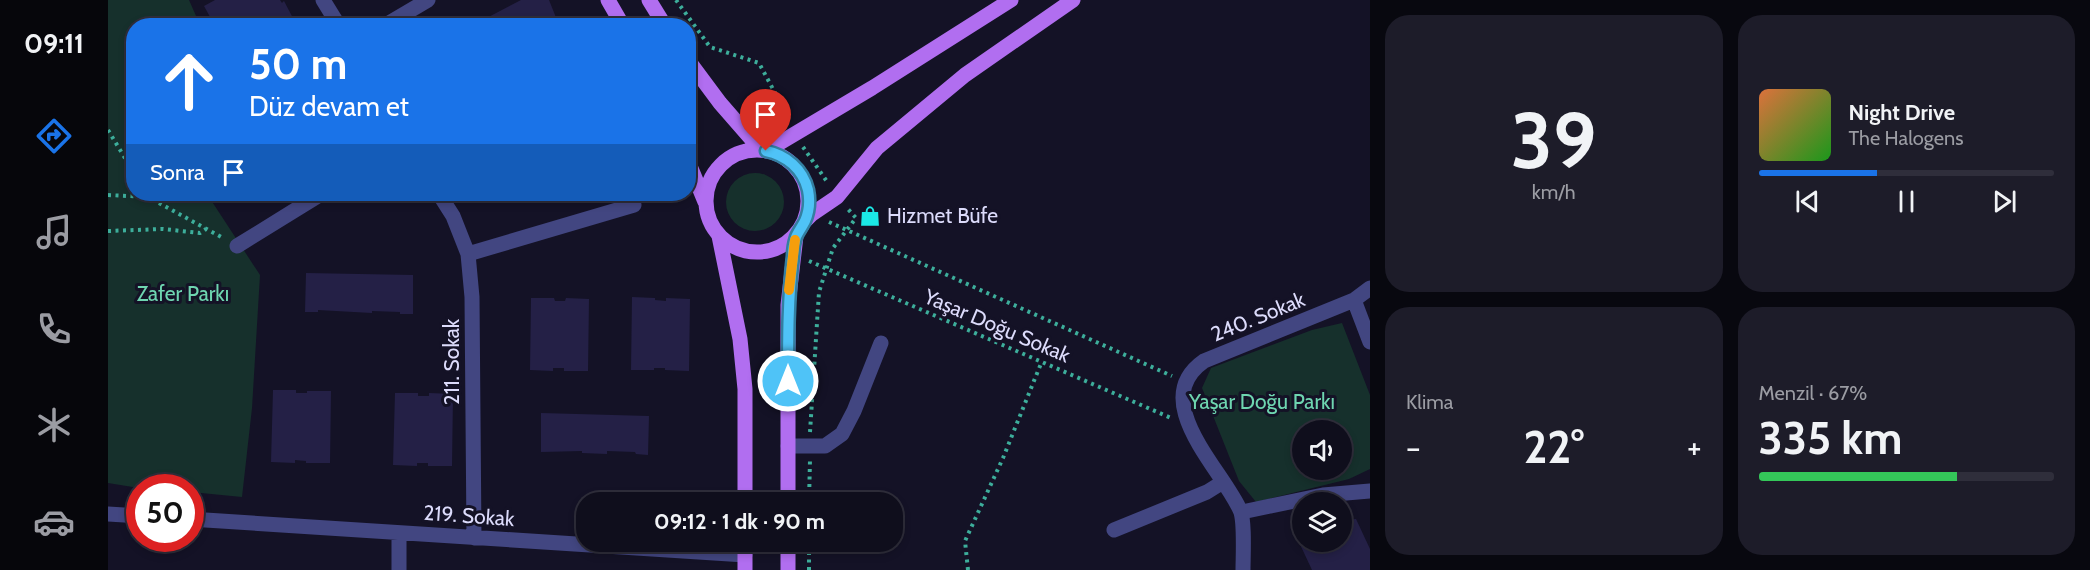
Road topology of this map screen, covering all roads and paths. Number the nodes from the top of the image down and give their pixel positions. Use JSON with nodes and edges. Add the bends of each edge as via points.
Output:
{"nodes":[{"id":1,"x":323,"y":0,"type":"edge"},
{"id":2,"x":428,"y":0,"type":"edge"},
{"id":3,"x":608,"y":0,"type":"edge"},
{"id":4,"x":649,"y":0,"type":"edge"},
{"id":5,"x":676,"y":0,"type":"edge"},
{"id":6,"x":1011,"y":0,"type":"edge"},
{"id":7,"x":1073,"y":0,"type":"edge"},
{"id":8,"x":334,"y":18,"type":"edge"},
{"id":9,"x":398,"y":18,"type":"edge"},
{"id":10,"x":618,"y":18,"type":"edge"},
{"id":11,"x":660,"y":18,"type":"edge"},
{"id":12,"x":689,"y":18,"type":"edge"},
{"id":13,"x":696,"y":28,"type":"edge"},
{"id":14,"x":696,"y":71,"type":"edge"},
{"id":15,"x":789,"y":120,"type":"dead end"},
{"id":16,"x":108,"y":130,"type":"edge"},
{"id":17,"x":805,"y":149,"type":"dead end"},
{"id":18,"x":763,"y":150,"type":"junction"},
{"id":19,"x":126,"y":160,"type":"edge"},
{"id":20,"x":696,"y":180,"type":"edge"},
{"id":21,"x":829,"y":184,"type":"dead end"},
{"id":22,"x":108,"y":195,"type":"edge"},
{"id":23,"x":126,"y":195,"type":"edge"},
{"id":24,"x":157,"y":201,"type":"edge"},
{"id":25,"x":310,"y":201,"type":"edge"},
{"id":26,"x":443,"y":201,"type":"edge"},
{"id":27,"x":706,"y":204,"type":"junction"},
{"id":28,"x":634,"y":205,"type":"dead end"},
{"id":29,"x":809,"y":217,"type":"junction"},
{"id":30,"x":856,"y":218,"type":"dead end"},
{"id":31,"x":206,"y":229,"type":"junction"},
{"id":32,"x":847,"y":230,"type":"junction"},
{"id":33,"x":108,"y":231,"type":"edge"},
{"id":34,"x":719,"y":236,"type":"junction"},
{"id":35,"x":796,"y":236,"type":"junction"},
{"id":36,"x":237,"y":246,"type":"joint"},
{"id":37,"x":468,"y":254,"type":"junction"},
{"id":38,"x":793,"y":254,"type":"junction"},
{"id":39,"x":826,"y":268,"type":"junction"},
{"id":40,"x":1370,"y":288,"type":"edge"},
{"id":41,"x":1354,"y":300,"type":"junction"},
{"id":42,"x":1370,"y":342,"type":"edge"},
{"id":43,"x":881,"y":343,"type":"dead end"},
{"id":44,"x":1042,"y":361,"type":"junction"},
{"id":45,"x":1185,"y":382,"type":"junction"},
{"id":46,"x":1188,"y":425,"type":"junction"},
{"id":47,"x":788,"y":446,"type":"junction"},
{"id":48,"x":810,"y":446,"type":"junction"},
{"id":49,"x":1223,"y":482,"type":"junction"},
{"id":50,"x":745,"y":492,"type":"edge"},
{"id":51,"x":788,"y":492,"type":"edge"},
{"id":52,"x":809,"y":492,"type":"edge"},
{"id":53,"x":1370,"y":492,"type":"edge"},
{"id":54,"x":1242,"y":512,"type":"junction"},
{"id":55,"x":108,"y":514,"type":"edge"},
{"id":56,"x":126,"y":515,"type":"edge"},
{"id":57,"x":204,"y":520,"type":"edge"},
{"id":58,"x":1114,"y":530,"type":"dead end"},
{"id":59,"x":399,"y":533,"type":"junction"},
{"id":60,"x":474,"y":538,"type":"junction"},
{"id":61,"x":788,"y":552,"type":"edge"},
{"id":62,"x":809,"y":552,"type":"edge"},
{"id":63,"x":745,"y":556,"type":"edge"},
{"id":64,"x":399,"y":570,"type":"edge"},
{"id":65,"x":788,"y":570,"type":"edge"},
{"id":66,"x":809,"y":570,"type":"edge"},
{"id":67,"x":968,"y":570,"type":"edge"},
{"id":68,"x":1243,"y":570,"type":"edge"}],
"edges":[{"from":1,"to":8,"type":"street"},
{"from":2,"to":9,"type":"street"},
{"from":3,"to":10,"type":"main road"},
{"from":4,"to":11,"type":"main road"},
{"from":5,"to":12,"type":"path"},
{"from":6,"to":18,"type":"main road","via":[[845,105]]},
{"from":7,"to":29,"type":"main road","via":[[965,75],[877,148],[837,197]]},
{"from":13,"to":15,"type":"path","via":[[710,47],[759,63]]},
{"from":14,"to":18,"type":"main road"},
{"from":16,"to":19,"type":"path"},
{"from":17,"to":21,"type":"path"},
{"from":18,"to":27,"type":"main road","via":[[743,151],[715,171]]},
{"from":18,"to":29,"type":"main road","via":[[790,161],[801,173],[807,189]]},
{"from":20,"to":27,"type":"main road"},
{"from":22,"to":23,"type":"path"},
{"from":24,"to":31,"type":"path"},
{"from":25,"to":36,"type":"street"},
{"from":26,"to":37,"type":"street","name":"211. Sokak"},
{"from":27,"to":34,"type":"main road","via":[[712,227]]},
{"from":28,"to":37,"type":"street"},
{"from":29,"to":32,"type":"path","name":"Yaşar Doğu Sokak"},
{"from":29,"to":35,"type":"main road"},
{"from":30,"to":32,"type":"path"},
{"from":31,"to":33,"type":"path","via":[[200,233],[163,229]]},
{"from":31,"to":36,"type":"path"},
{"from":32,"to":39,"type":"path","via":[[833,248]]},
{"from":32,"to":45,"type":"path","name":"Yaşar Doğu Sokak"},
{"from":34,"to":35,"type":"main road","via":[[733,247],[749,252],[783,247]]},
{"from":34,"to":50,"type":"main road","via":[[740,339]]},
{"from":35,"to":38,"type":"main road"},
{"from":37,"to":60,"type":"street","name":"211. Sokak","via":[[472,297]]},
{"from":38,"to":39,"type":"path","name":"Yaşar Doğu Sokak"},
{"from":38,"to":47,"type":"main road","via":[[788,305]]},
{"from":39,"to":44,"type":"path","name":"Yaşar Doğu Sokak"},
{"from":39,"to":48,"type":"path","via":[[819,292]]},
{"from":40,"to":41,"type":"street","name":"240. Sokak"},
{"from":41,"to":42,"type":"street"},
{"from":41,"to":45,"type":"street","name":"240. Sokak","via":[[1204,361]]},
{"from":43,"to":48,"type":"street","via":[[842,434],[825,446]]},
{"from":44,"to":46,"type":"path","name":"Yaşar Doğu Sokak"},
{"from":44,"to":67,"type":"path","via":[[965,541]]},
{"from":45,"to":46,"type":"street","via":[[1183,403]]},
{"from":46,"to":49,"type":"street"},
{"from":47,"to":48,"type":"street"},
{"from":47,"to":51,"type":"main road"},
{"from":48,"to":52,"type":"path"},
{"from":49,"to":54,"type":"street"},
{"from":49,"to":58,"type":"street"},
{"from":53,"to":54,"type":"street","via":[[1323,495]]},
{"from":54,"to":68,"type":"street"},
{"from":55,"to":56,"type":"street"},
{"from":57,"to":59,"type":"street","name":"219. Sokak"},
{"from":59,"to":60,"type":"street","name":"219. Sokak"},
{"from":59,"to":64,"type":"street"},
{"from":60,"to":63,"type":"street","name":"219. Sokak"},
{"from":61,"to":65,"type":"main road"},
{"from":62,"to":66,"type":"path"}]}
